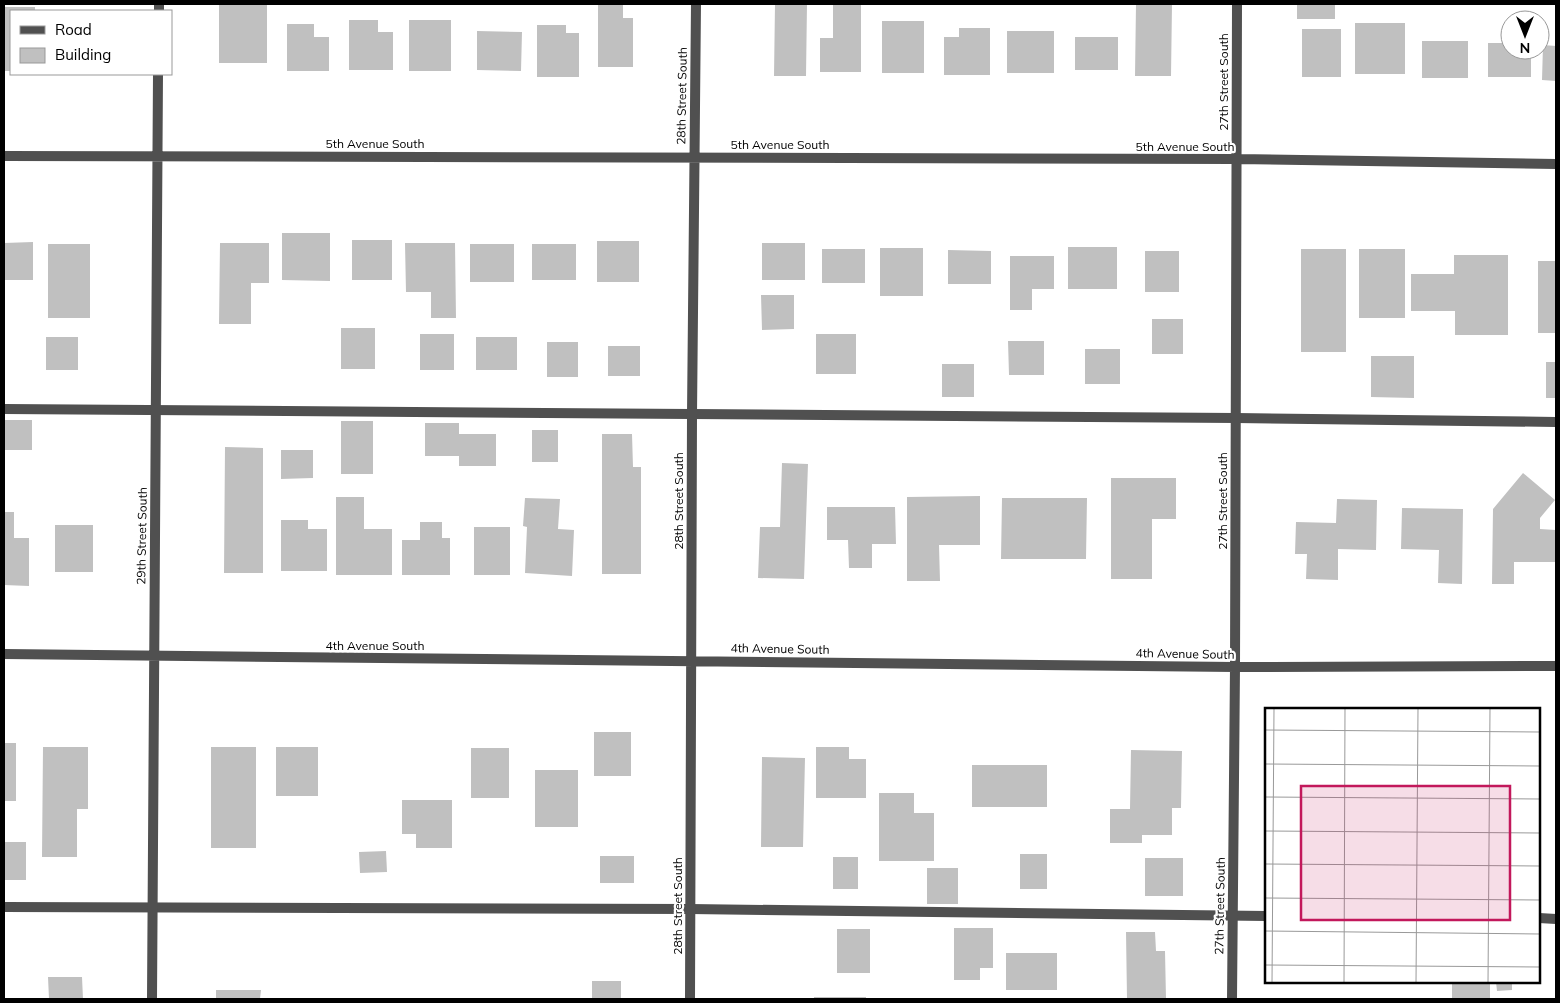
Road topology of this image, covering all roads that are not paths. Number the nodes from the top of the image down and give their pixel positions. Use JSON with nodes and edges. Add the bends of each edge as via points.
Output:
{"nodes":[{"id":1,"x":696,"y":4,"type":"edge"},
{"id":2,"x":1237,"y":4,"type":"edge"},
{"id":3,"x":158,"y":75,"type":"edge"},
{"id":4,"x":4,"y":156,"type":"edge"},
{"id":5,"x":158,"y":157,"type":"junction"},
{"id":6,"x":693,"y":157,"type":"junction"},
{"id":7,"x":1237,"y":159,"type":"junction"},
{"id":8,"x":1556,"y":164,"type":"edge"},
{"id":9,"x":4,"y":409,"type":"edge"},
{"id":10,"x":156,"y":411,"type":"junction"},
{"id":11,"x":692,"y":415,"type":"junction"},
{"id":12,"x":1236,"y":418,"type":"junction"},
{"id":13,"x":1556,"y":422,"type":"edge"},
{"id":14,"x":4,"y":654,"type":"edge"},
{"id":15,"x":154,"y":657,"type":"junction"},
{"id":16,"x":691,"y":661,"type":"junction"},
{"id":17,"x":1556,"y":666,"type":"edge"},
{"id":18,"x":1235,"y":668,"type":"junction"},
{"id":19,"x":4,"y":907,"type":"edge"},
{"id":20,"x":153,"y":908,"type":"junction"},
{"id":21,"x":690,"y":909,"type":"junction"},
{"id":22,"x":1232,"y":916,"type":"junction"},
{"id":23,"x":1265,"y":916,"type":"edge"},
{"id":24,"x":1540,"y":918,"type":"edge"},
{"id":25,"x":1556,"y":919,"type":"edge"},
{"id":26,"x":152,"y":999,"type":"edge"},
{"id":27,"x":690,"y":999,"type":"edge"},
{"id":28,"x":1232,"y":999,"type":"edge"}],
"edges":[{"from":1,"to":6,"type":"street","name":"28th Street South"},
{"from":2,"to":7,"type":"street","name":"27th Street South"},
{"from":3,"to":5,"type":"street","name":"29th Street South"},
{"from":4,"to":5,"type":"street","name":"5th Avenue South"},
{"from":5,"to":6,"type":"street","name":"5th Avenue South"},
{"from":5,"to":10,"type":"street","name":"29th Street South"},
{"from":6,"to":7,"type":"street","name":"5th Avenue South"},
{"from":6,"to":11,"type":"street","name":"28th Street South"},
{"from":7,"to":8,"type":"street","name":"5th Avenue South"},
{"from":7,"to":12,"type":"street","name":"27th Street South"},
{"from":9,"to":10,"type":"street"},
{"from":10,"to":11,"type":"street"},
{"from":10,"to":15,"type":"street","name":"29th Street South"},
{"from":11,"to":12,"type":"street"},
{"from":11,"to":16,"type":"street","name":"28th Street South"},
{"from":12,"to":13,"type":"street"},
{"from":12,"to":18,"type":"street","name":"27th Street South"},
{"from":14,"to":15,"type":"street","name":"4th Avenue South"},
{"from":15,"to":16,"type":"street","name":"4th Avenue South"},
{"from":15,"to":20,"type":"street","name":"29th Street South"},
{"from":16,"to":18,"type":"street","name":"4th Avenue South"},
{"from":16,"to":21,"type":"street","name":"28th Street South"},
{"from":17,"to":18,"type":"street","name":"4th Avenue South"},
{"from":18,"to":22,"type":"street","name":"27th Street South"},
{"from":19,"to":20,"type":"street"},
{"from":20,"to":21,"type":"street"},
{"from":20,"to":26,"type":"street","name":"29th Street South"},
{"from":21,"to":22,"type":"street"},
{"from":21,"to":27,"type":"street","name":"28th Street South"},
{"from":22,"to":23,"type":"street"},
{"from":22,"to":28,"type":"street","name":"27th Street South"},
{"from":24,"to":25,"type":"street"}]}
